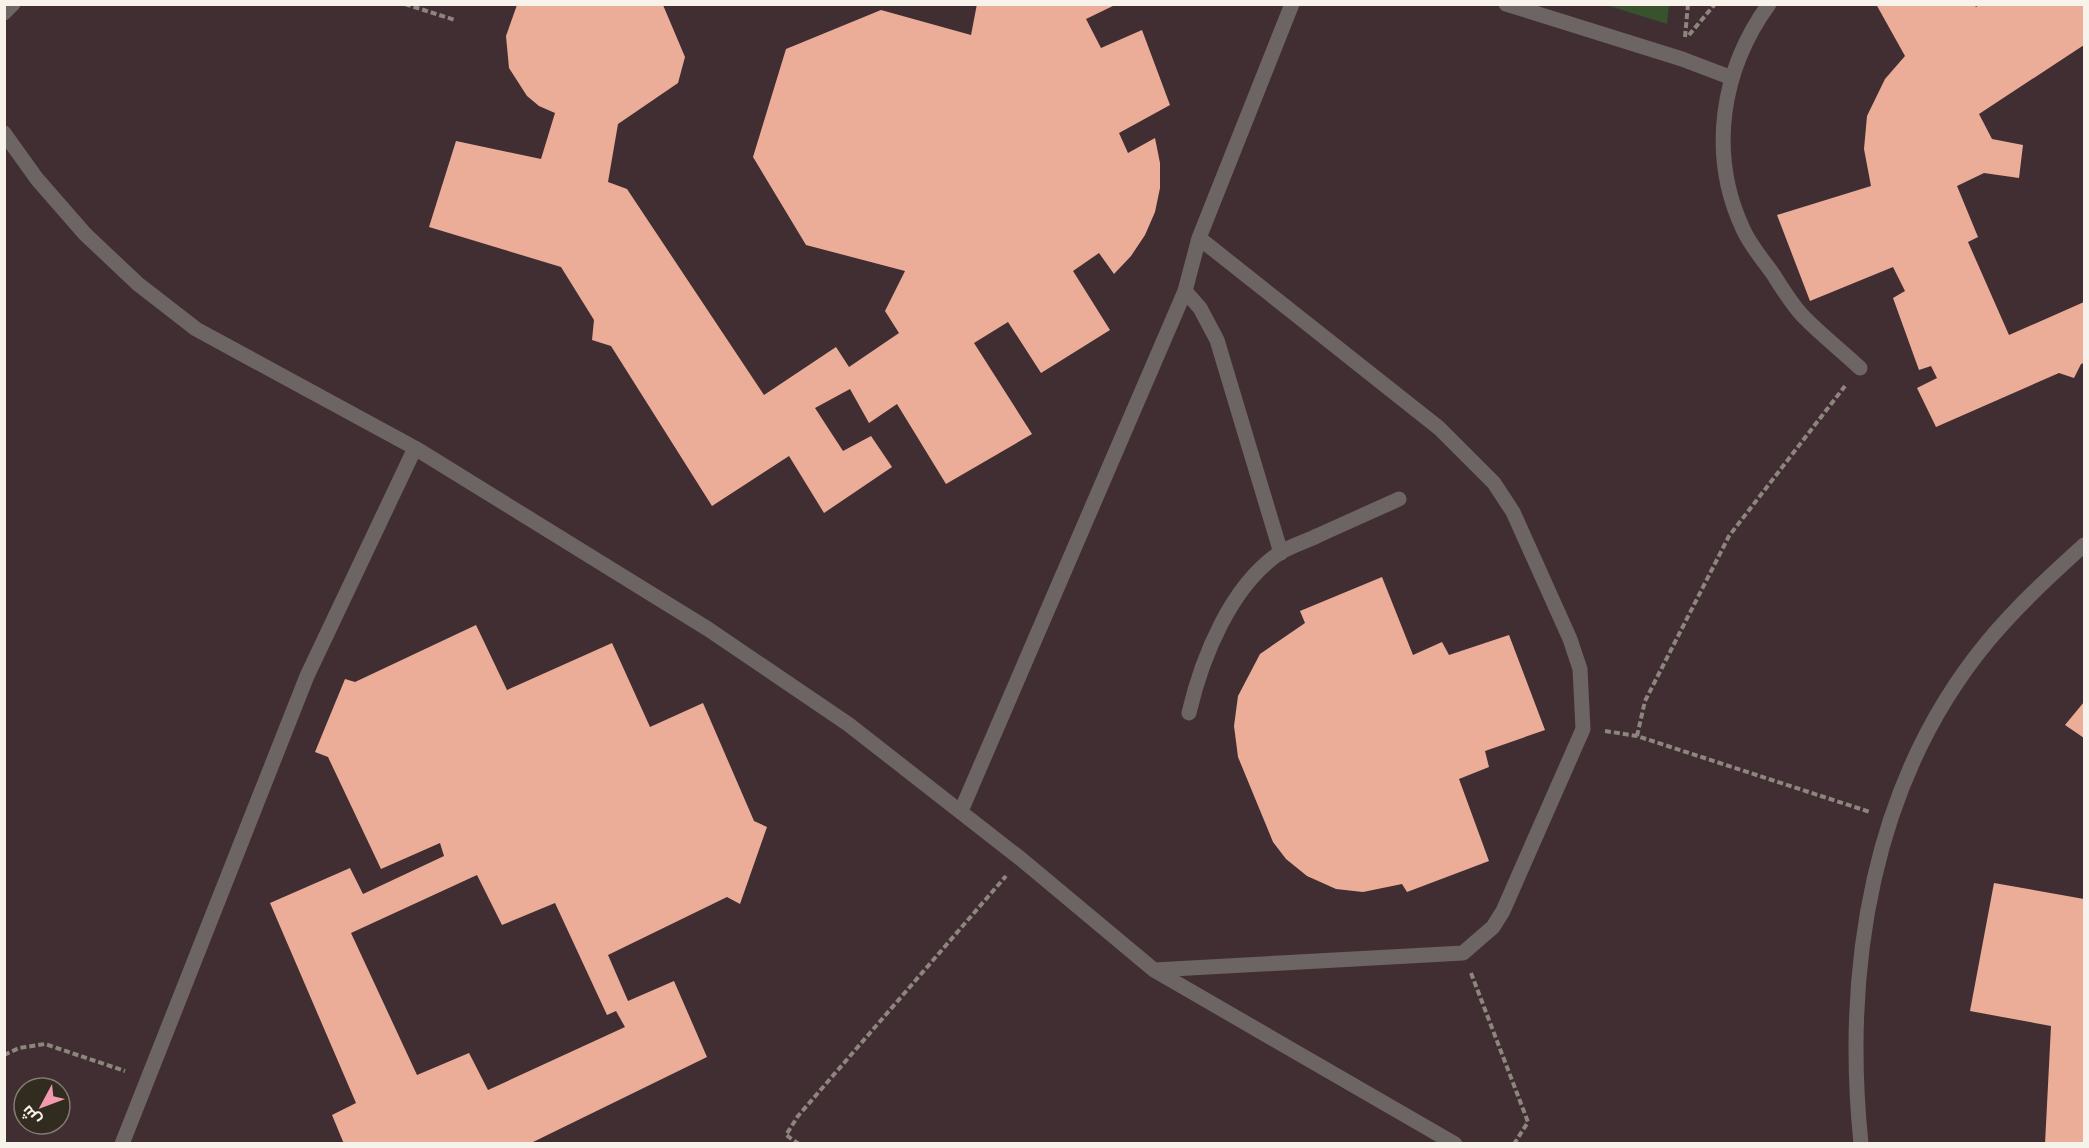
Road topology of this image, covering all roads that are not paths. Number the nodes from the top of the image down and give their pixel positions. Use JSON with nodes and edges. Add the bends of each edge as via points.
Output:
{"nodes":[{"id":1,"x":14,"y":4,"type":"edge"},
{"id":2,"x":1292,"y":4,"type":"edge"},
{"id":3,"x":1506,"y":4,"type":"edge"},
{"id":4,"x":1769,"y":4,"type":"edge"},
{"id":5,"x":4,"y":13,"type":"edge"},
{"id":6,"x":1732,"y":78,"type":"junction"},
{"id":7,"x":4,"y":133,"type":"edge"},
{"id":8,"x":1199,"y":238,"type":"junction"},
{"id":9,"x":1185,"y":291,"type":"junction"},
{"id":10,"x":1860,"y":368,"type":"road end"},
{"id":11,"x":415,"y":448,"type":"junction"},
{"id":12,"x":1399,"y":499,"type":"dead end"},
{"id":13,"x":2085,"y":545,"type":"edge"},
{"id":14,"x":1281,"y":553,"type":"junction"},
{"id":15,"x":1189,"y":712,"type":"dead end"},
{"id":16,"x":961,"y":811,"type":"junction"},
{"id":17,"x":1154,"y":970,"type":"junction"},
{"id":18,"x":122,"y":1143,"type":"edge"},
{"id":19,"x":1455,"y":1143,"type":"edge"},
{"id":20,"x":1861,"y":1143,"type":"edge"}],
"edges":[{"from":1,"to":5,"type":"lane"},
{"from":2,"to":8,"type":"lane"},
{"from":3,"to":6,"type":"lane"},
{"from":4,"to":6,"type":"lane","via":[[1744,47]]},
{"from":6,"to":10,"type":"lane","via":[[1721,141],[1726,182],[1744,231],[1801,314]]},
{"from":7,"to":11,"type":"lane","via":[[37,179],[85,234],[138,284],[196,329]]},
{"from":8,"to":9,"type":"lane"},
{"from":8,"to":17,"type":"lane","via":[[1439,428],[1494,483],[1513,512],[1570,639],[1580,669],[1583,729],[1503,911],[1479,942],[1463,953]]},
{"from":9,"to":14,"type":"lane","via":[[1200,308],[1217,340]]},
{"from":9,"to":16,"type":"lane"},
{"from":11,"to":16,"type":"lane","via":[[708,628],[848,724]]},
{"from":11,"to":18,"type":"lane","via":[[307,676]]},
{"from":12,"to":14,"type":"lane"},
{"from":13,"to":20,"type":"lane","via":[[2021,604],[1957,682],[1908,771],[1890,818],[1876,861],[1861,952],[1857,1063]]},
{"from":14,"to":15,"type":"lane","via":[[1260,571],[1226,615],[1209,646]]},
{"from":16,"to":17,"type":"lane"},
{"from":17,"to":19,"type":"lane"}]}
